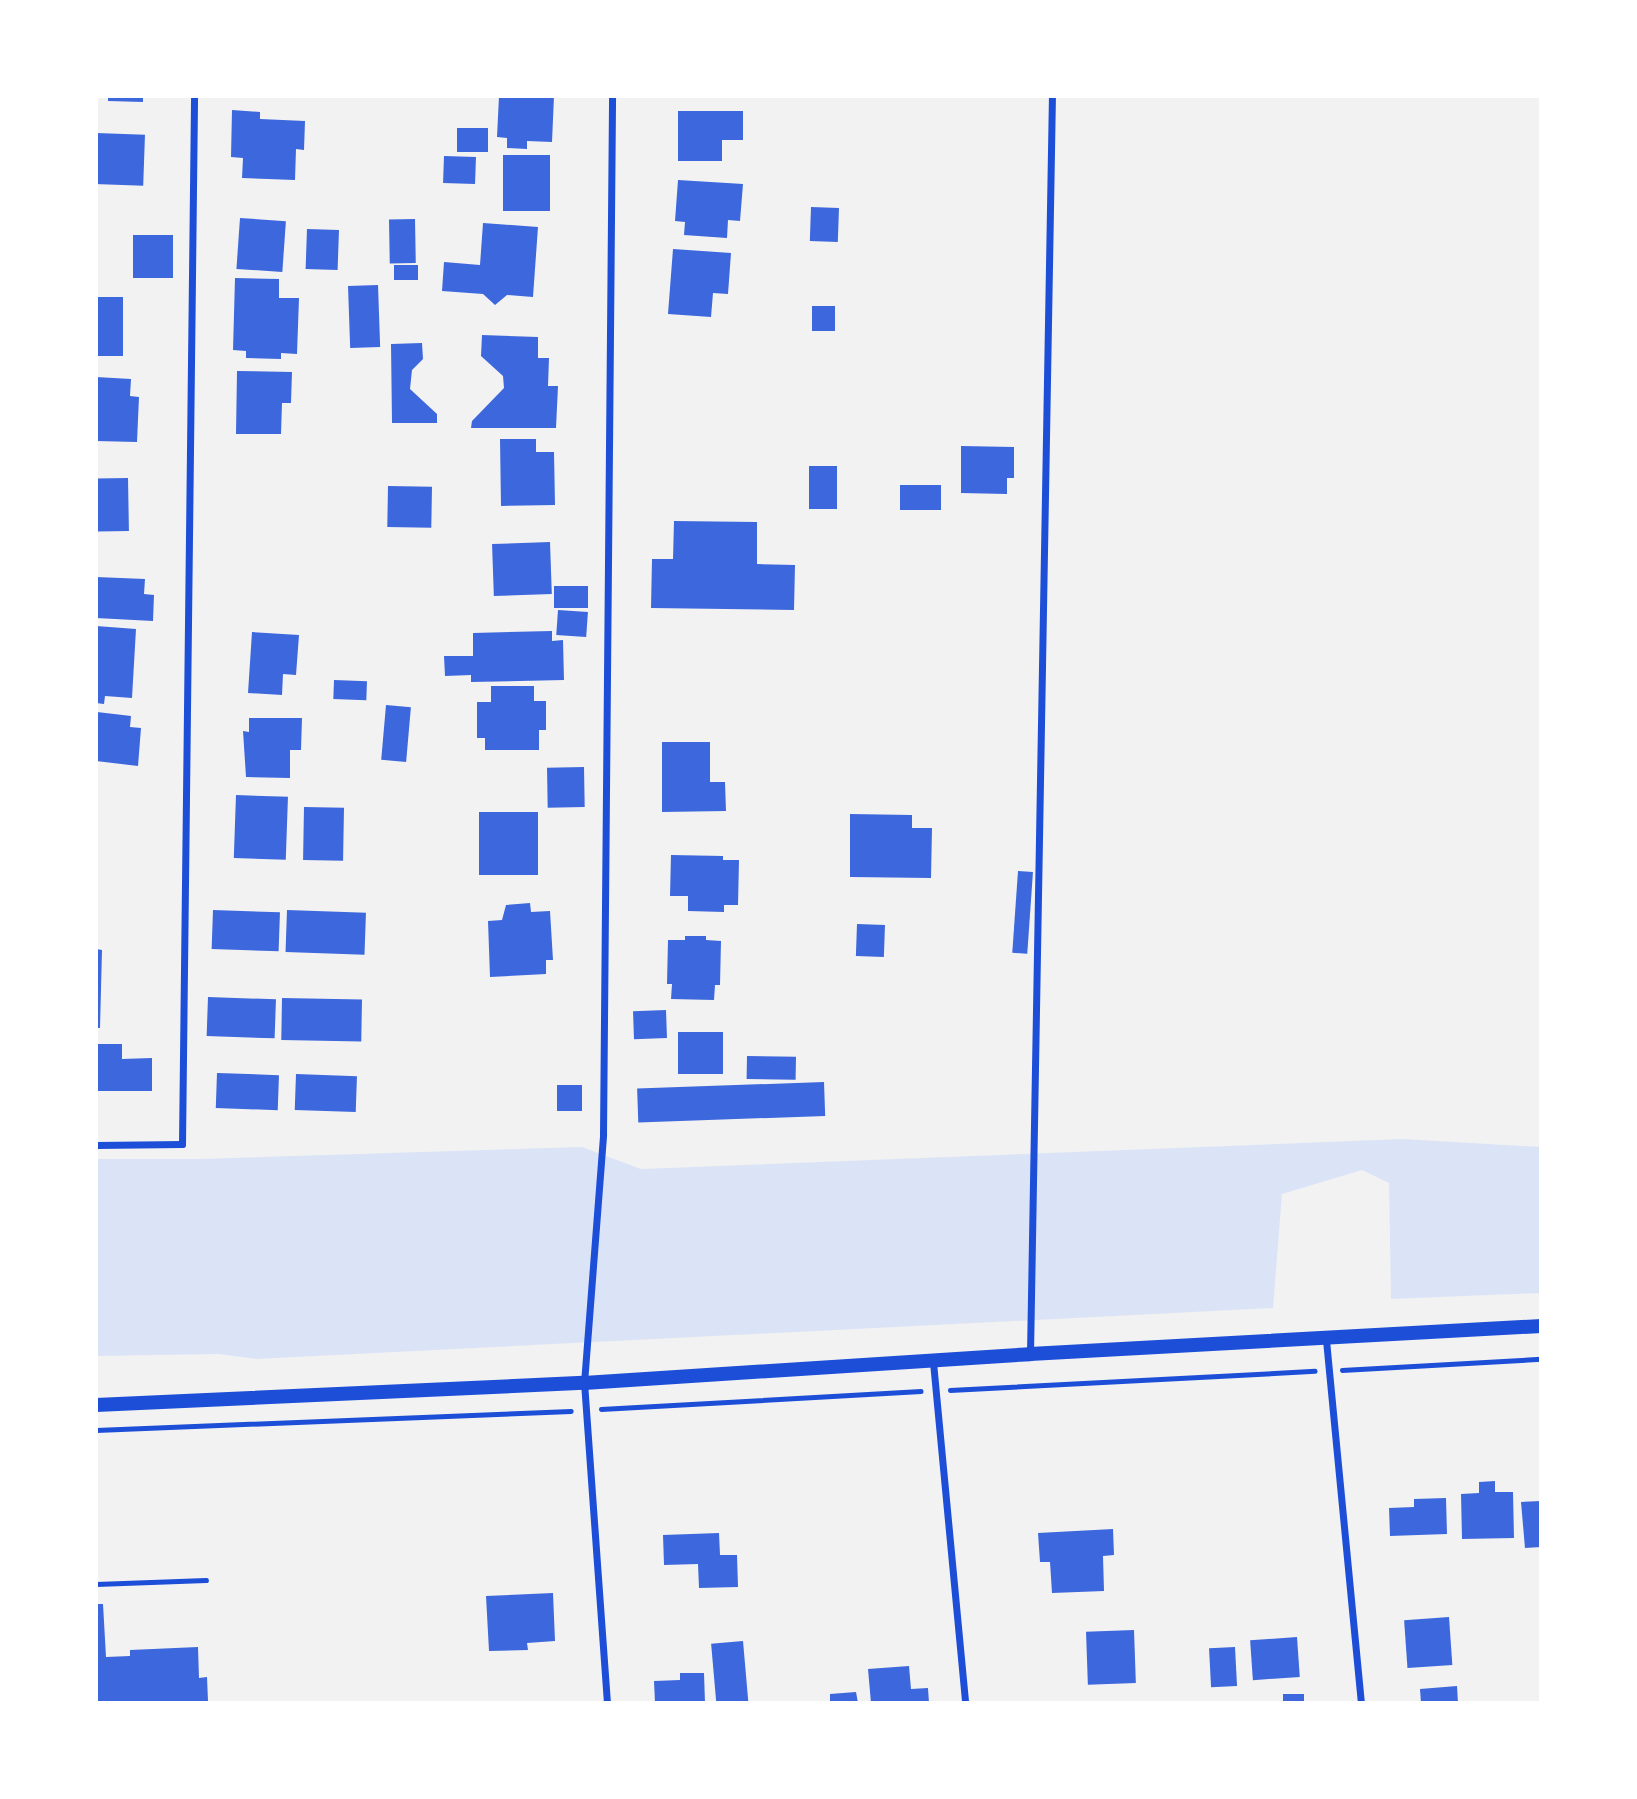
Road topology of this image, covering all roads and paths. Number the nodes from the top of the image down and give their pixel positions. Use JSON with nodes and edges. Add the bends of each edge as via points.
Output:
{"nodes":[{"id":1,"x":194,"y":96,"type":"edge"},
{"id":2,"x":612,"y":96,"type":"edge"},
{"id":3,"x":1052,"y":96,"type":"edge"},
{"id":4,"x":96,"y":1145,"type":"edge"},
{"id":5,"x":1541,"y":1326,"type":"edge"},
{"id":6,"x":1326,"y":1340,"type":"junction"},
{"id":7,"x":1030,"y":1354,"type":"junction"},
{"id":8,"x":1541,"y":1359,"type":"edge"},
{"id":9,"x":933,"y":1362,"type":"junction"},
{"id":10,"x":1329,"y":1371,"type":"junction"},
{"id":11,"x":584,"y":1383,"type":"junction"},
{"id":12,"x":936,"y":1391,"type":"junction"},
{"id":13,"x":96,"y":1405,"type":"edge"},
{"id":14,"x":586,"y":1410,"type":"junction"},
{"id":15,"x":96,"y":1430,"type":"edge"},
{"id":16,"x":206,"y":1580,"type":"dead end"},
{"id":17,"x":96,"y":1584,"type":"edge"},
{"id":18,"x":607,"y":1703,"type":"edge"},
{"id":19,"x":965,"y":1703,"type":"edge"},
{"id":20,"x":1361,"y":1703,"type":"edge"}],
"edges":[{"from":1,"to":4,"type":"street","via":[[182,1144]]},
{"from":2,"to":11,"type":"street","via":[[603,1135]]},
{"from":3,"to":7,"type":"street"},
{"from":5,"to":6,"type":"main road"},
{"from":6,"to":7,"type":"main road"},
{"from":6,"to":10,"type":"street"},
{"from":7,"to":9,"type":"main road"},
{"from":8,"to":10,"type":"path"},
{"from":9,"to":11,"type":"main road"},
{"from":9,"to":12,"type":"street"},
{"from":10,"to":12,"type":"path"},
{"from":10,"to":20,"type":"street"},
{"from":11,"to":13,"type":"main road"},
{"from":11,"to":14,"type":"street"},
{"from":12,"to":14,"type":"path"},
{"from":12,"to":19,"type":"street"},
{"from":14,"to":15,"type":"path"},
{"from":14,"to":18,"type":"street"},
{"from":16,"to":17,"type":"lane"}]}
